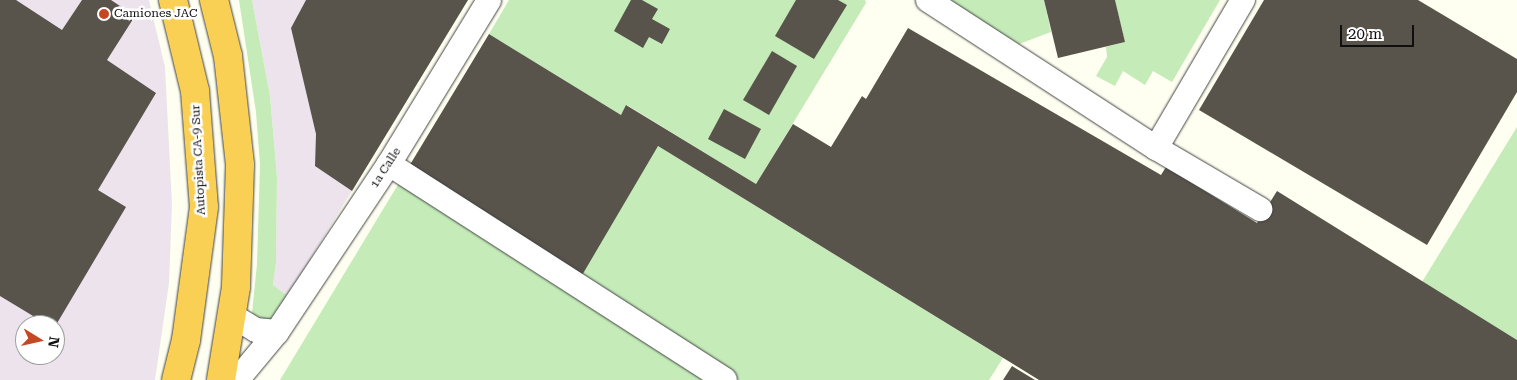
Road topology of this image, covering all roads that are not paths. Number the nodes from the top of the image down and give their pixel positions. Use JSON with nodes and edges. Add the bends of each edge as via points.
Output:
{"nodes":[{"id":1,"x":173,"y":0,"type":"edge"},
{"id":2,"x":214,"y":0,"type":"edge"},
{"id":3,"x":489,"y":0,"type":"edge"},
{"id":4,"x":928,"y":0,"type":"edge"},
{"id":5,"x":1243,"y":0,"type":"edge"},
{"id":6,"x":1156,"y":148,"type":"junction"},
{"id":7,"x":389,"y":164,"type":"junction"},
{"id":8,"x":1260,"y":209,"type":"dead end"},
{"id":9,"x":231,"y":316,"type":"junction"},
{"id":10,"x":277,"y":332,"type":"junction"},
{"id":11,"x":176,"y":380,"type":"edge"},
{"id":12,"x":221,"y":380,"type":"edge"},
{"id":13,"x":237,"y":380,"type":"edge"},
{"id":14,"x":725,"y":380,"type":"edge"}],
"edges":[{"from":1,"to":11,"type":"highway","name":"Autopista CA-9 Sur","via":[[195,91],[204,207],[186,340]]},
{"from":2,"to":9,"type":"highway","via":[[228,56],[240,165],[240,226]]},
{"from":3,"to":7,"type":"street","name":"1a Calle"},
{"from":4,"to":6,"type":"street"},
{"from":5,"to":6,"type":"street"},
{"from":6,"to":8,"type":"street"},
{"from":7,"to":10,"type":"street","name":"1a Calle"},
{"from":7,"to":14,"type":"street"},
{"from":9,"to":10,"type":"street","via":[[256,330]]},
{"from":9,"to":12,"type":"highway"},
{"from":10,"to":13,"type":"street","name":"1a Calle"}]}
